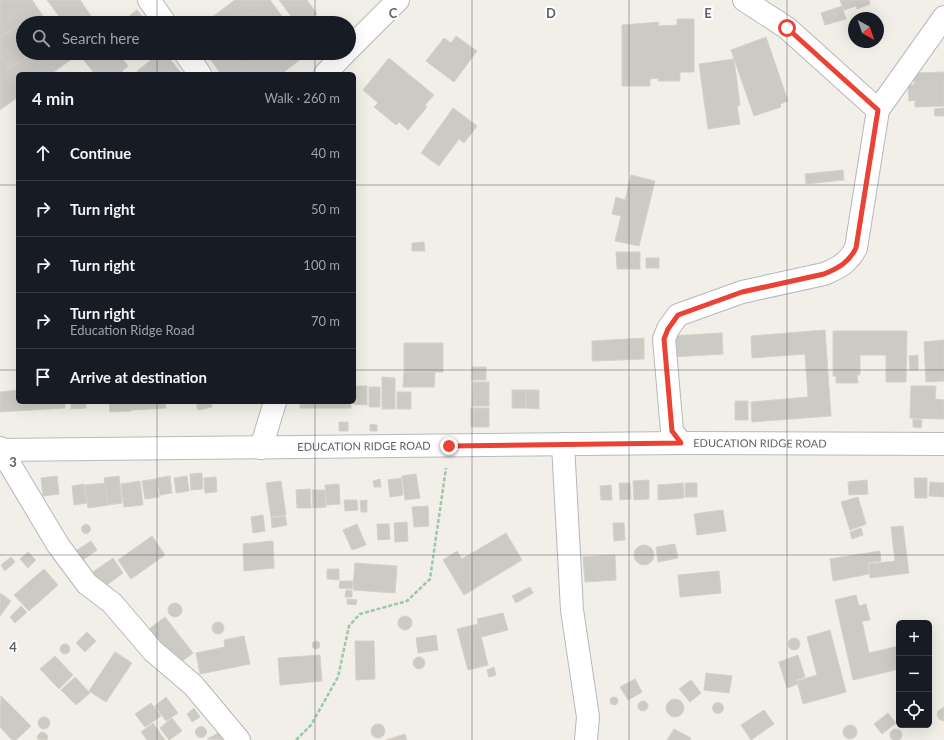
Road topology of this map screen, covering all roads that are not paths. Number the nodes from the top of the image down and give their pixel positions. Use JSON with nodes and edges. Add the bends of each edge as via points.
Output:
{"nodes":[{"id":1,"x":149,"y":0,"type":"edge"},
{"id":2,"x":398,"y":0,"type":"edge"},
{"id":3,"x":744,"y":0,"type":"edge"},
{"id":4,"x":160,"y":16,"type":"edge"},
{"id":5,"x":944,"y":17,"type":"edge"},
{"id":6,"x":356,"y":42,"type":"edge"},
{"id":7,"x":191,"y":60,"type":"edge"},
{"id":8,"x":338,"y":60,"type":"edge"},
{"id":9,"x":199,"y":72,"type":"edge"},
{"id":10,"x":327,"y":72,"type":"edge"},
{"id":11,"x":878,"y":110,"type":"junction"},
{"id":12,"x":274,"y":404,"type":"edge"},
{"id":13,"x":681,"y":443,"type":"junction"},
{"id":14,"x":563,"y":444,"type":"junction"},
{"id":15,"x":944,"y":444,"type":"edge"},
{"id":16,"x":261,"y":448,"type":"junction"},
{"id":17,"x":1,"y":449,"type":"edge"},
{"id":18,"x":239,"y":740,"type":"edge"},
{"id":19,"x":586,"y":740,"type":"edge"}],
"edges":[{"from":1,"to":4,"type":"street"},
{"from":2,"to":6,"type":"street"},
{"from":3,"to":11,"type":"street","via":[[787,28]]},
{"from":5,"to":11,"type":"street"},
{"from":7,"to":9,"type":"street"},
{"from":8,"to":10,"type":"street"},
{"from":11,"to":13,"type":"street","via":[[856,248],[852,256],[837,269],[824,274],[742,292],[678,315],[668,329],[664,339],[672,431]]},
{"from":12,"to":16,"type":"street"},
{"from":13,"to":14,"type":"street","name":"EDUCATION RIDGE ROAD"},
{"from":13,"to":15,"type":"street","name":"EDUCATION RIDGE ROAD"},
{"from":14,"to":16,"type":"street","name":"EDUCATION RIDGE ROAD"},
{"from":14,"to":19,"type":"street","via":[[572,610],[588,717]]},
{"from":16,"to":17,"type":"street","name":"EDUCATION RIDGE ROAD"},
{"from":17,"to":18,"type":"street","via":[[58,545],[87,584],[112,603],[153,650],[193,685]]}]}
